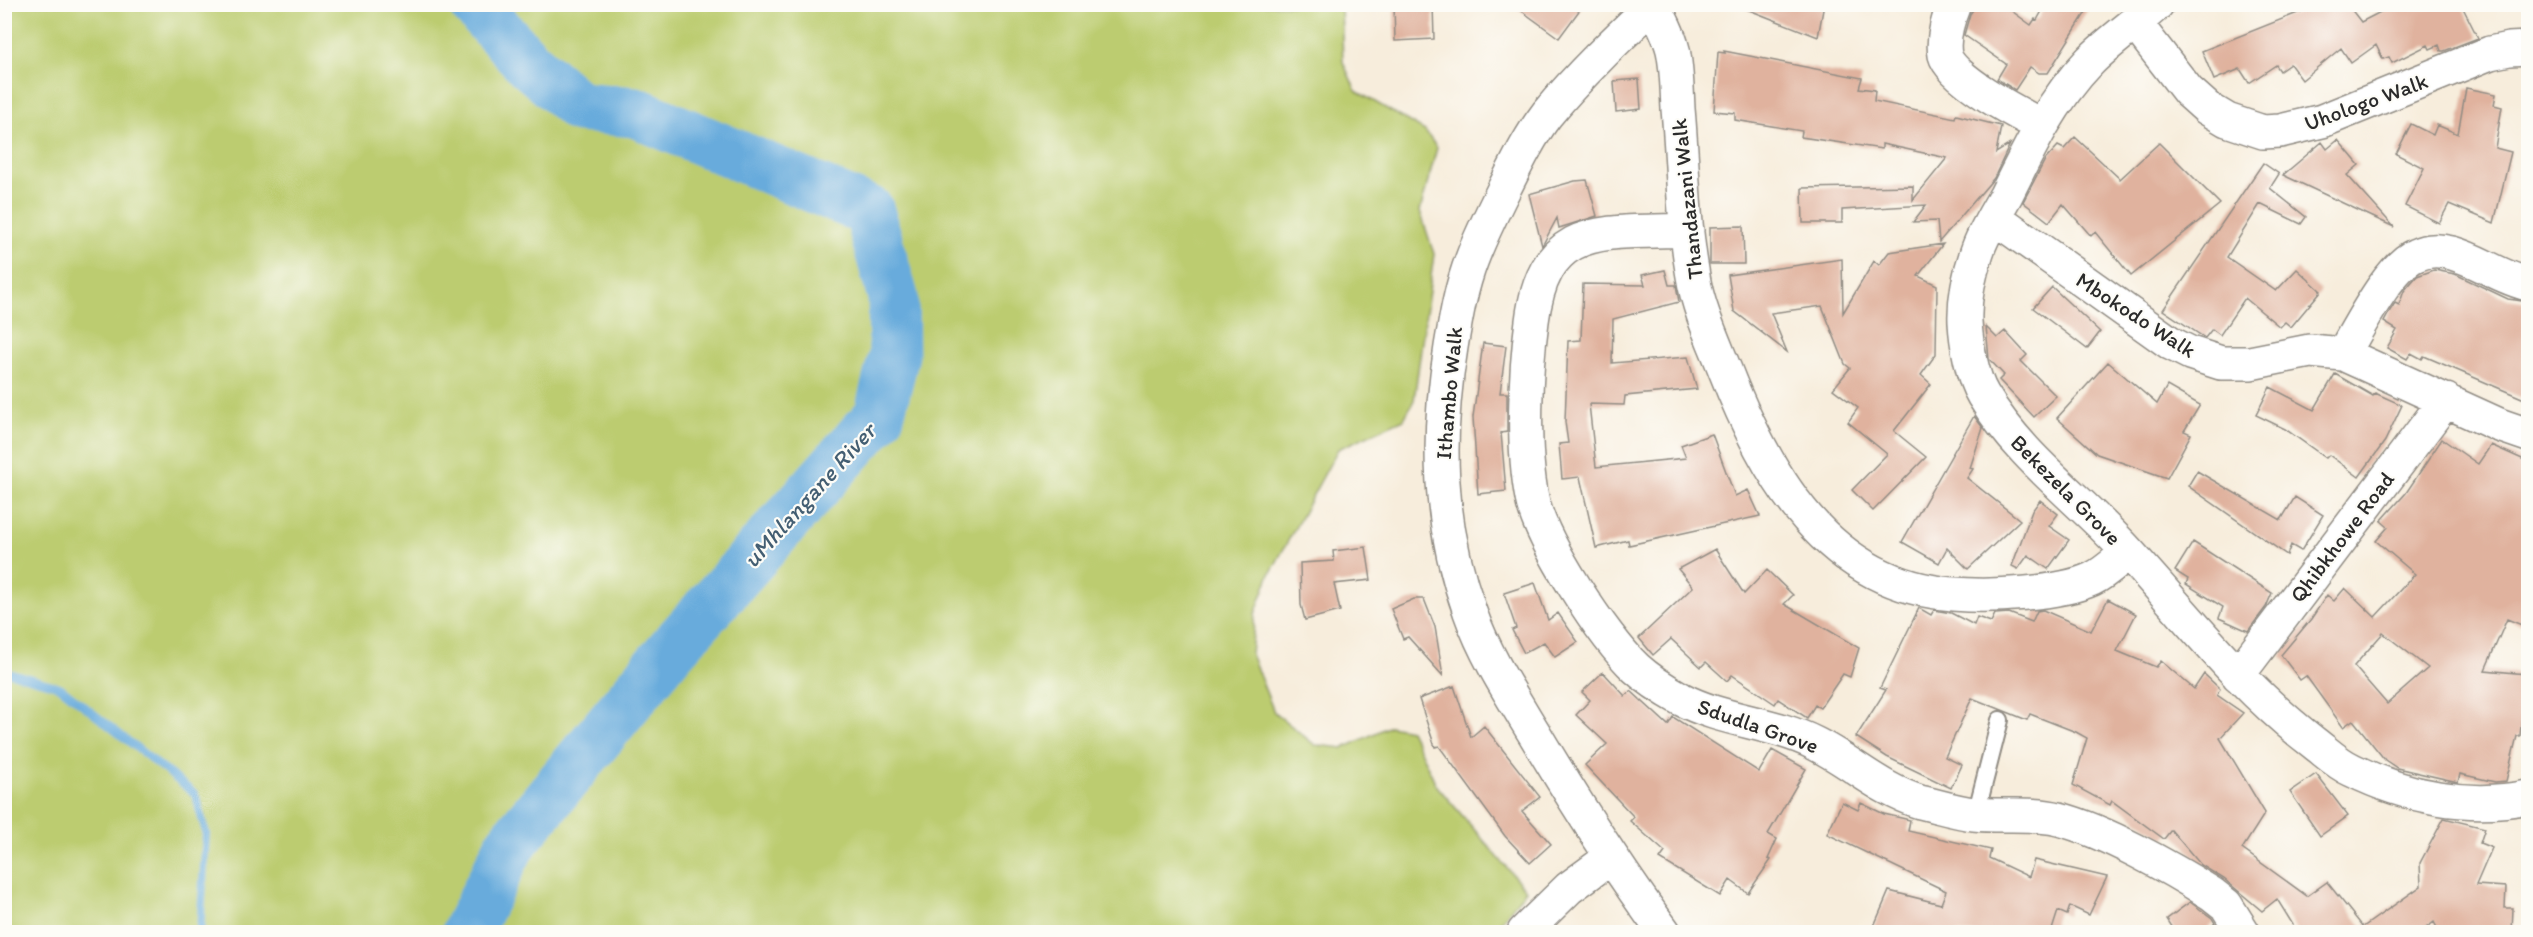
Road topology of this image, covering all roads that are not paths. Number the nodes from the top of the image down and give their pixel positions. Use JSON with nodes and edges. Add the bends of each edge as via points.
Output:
{"nodes":[{"id":1,"x":1954,"y":4,"type":"edge"},
{"id":2,"x":1654,"y":5,"type":"edge"},
{"id":3,"x":2146,"y":14,"type":"edge"},
{"id":4,"x":2529,"y":48,"type":"edge"},
{"id":5,"x":2042,"y":126,"type":"junction"},
{"id":6,"x":1994,"y":217,"type":"junction"},
{"id":7,"x":1687,"y":230,"type":"junction"},
{"id":8,"x":2529,"y":284,"type":"edge"},
{"id":9,"x":2343,"y":354,"type":"junction"},
{"id":10,"x":2446,"y":399,"type":"junction"},
{"id":11,"x":2529,"y":435,"type":"edge"},
{"id":12,"x":2128,"y":552,"type":"junction"},
{"id":13,"x":2238,"y":675,"type":"junction"},
{"id":14,"x":2000,"y":720,"type":"dead end"},
{"id":15,"x":2529,"y":797,"type":"edge"},
{"id":16,"x":1976,"y":814,"type":"junction"},
{"id":17,"x":1610,"y":858,"type":"junction"},
{"id":18,"x":1524,"y":933,"type":"edge"},
{"id":19,"x":1664,"y":933,"type":"edge"},
{"id":20,"x":2243,"y":933,"type":"edge"}],
"edges":[{"from":1,"to":5,"type":"street","via":[[1945,36],[1948,62],[2006,107]]},
{"from":2,"to":7,"type":"street","name":"Thandazani Walk","via":[[1673,50]]},
{"from":2,"to":17,"type":"street","name":"Ithambo Walk","via":[[1546,116],[1518,160],[1491,215],[1471,260],[1457,310],[1440,446],[1443,502],[1470,613],[1499,674]]},
{"from":3,"to":4,"type":"street","name":"Uhologo Walk","via":[[2188,91],[2227,120],[2263,132],[2322,121],[2490,53]]},
{"from":3,"to":5,"type":"street","name":"Bekezela Grove","via":[[2091,60]]},
{"from":5,"to":6,"type":"street","name":"Bekezela Grove"},
{"from":6,"to":9,"type":"street","name":"Mbokodo Walk","via":[[2190,353],[2221,363],[2310,351]]},
{"from":6,"to":12,"type":"street","name":"Bekezela Grove","via":[[1977,250],[1966,296],[1967,342],[1981,391],[2008,431],[2042,470]]},
{"from":7,"to":12,"type":"street","name":"Thandazani Walk","via":[[1693,278],[1739,405],[1794,502],[1844,554],[1872,572],[1906,585],[1969,594],[2014,593],[2077,584],[2093,579]]},
{"from":7,"to":16,"type":"street","name":"Sdudla Grove","via":[[1587,237],[1569,244],[1549,264],[1533,312],[1527,408],[1528,478],[1547,540],[1621,652],[1655,683],[1712,712],[1815,743],[1894,793]]},
{"from":8,"to":9,"type":"street","via":[[2513,281],[2453,253],[2427,251],[2415,255],[2382,288]]},
{"from":9,"to":10,"type":"street","name":"Mbokodo Walk"},
{"from":10,"to":11,"type":"street","name":"Mbokodo Walk"},
{"from":10,"to":13,"type":"street","name":"Qhibkhowe Road"},
{"from":12,"to":13,"type":"street","name":"Bekezela Grove"},
{"from":13,"to":15,"type":"street","name":"Bekezela Grove","via":[[2290,725],[2350,770],[2408,792],[2466,803]]},
{"from":14,"to":16,"type":"lane"},
{"from":16,"to":20,"type":"street","name":"Sdudla Grove","via":[[2043,817],[2078,825],[2212,894],[2226,905]]},
{"from":17,"to":18,"type":"street","via":[[1569,888]]},
{"from":17,"to":19,"type":"street","name":"Ithambo Walk"}]}
